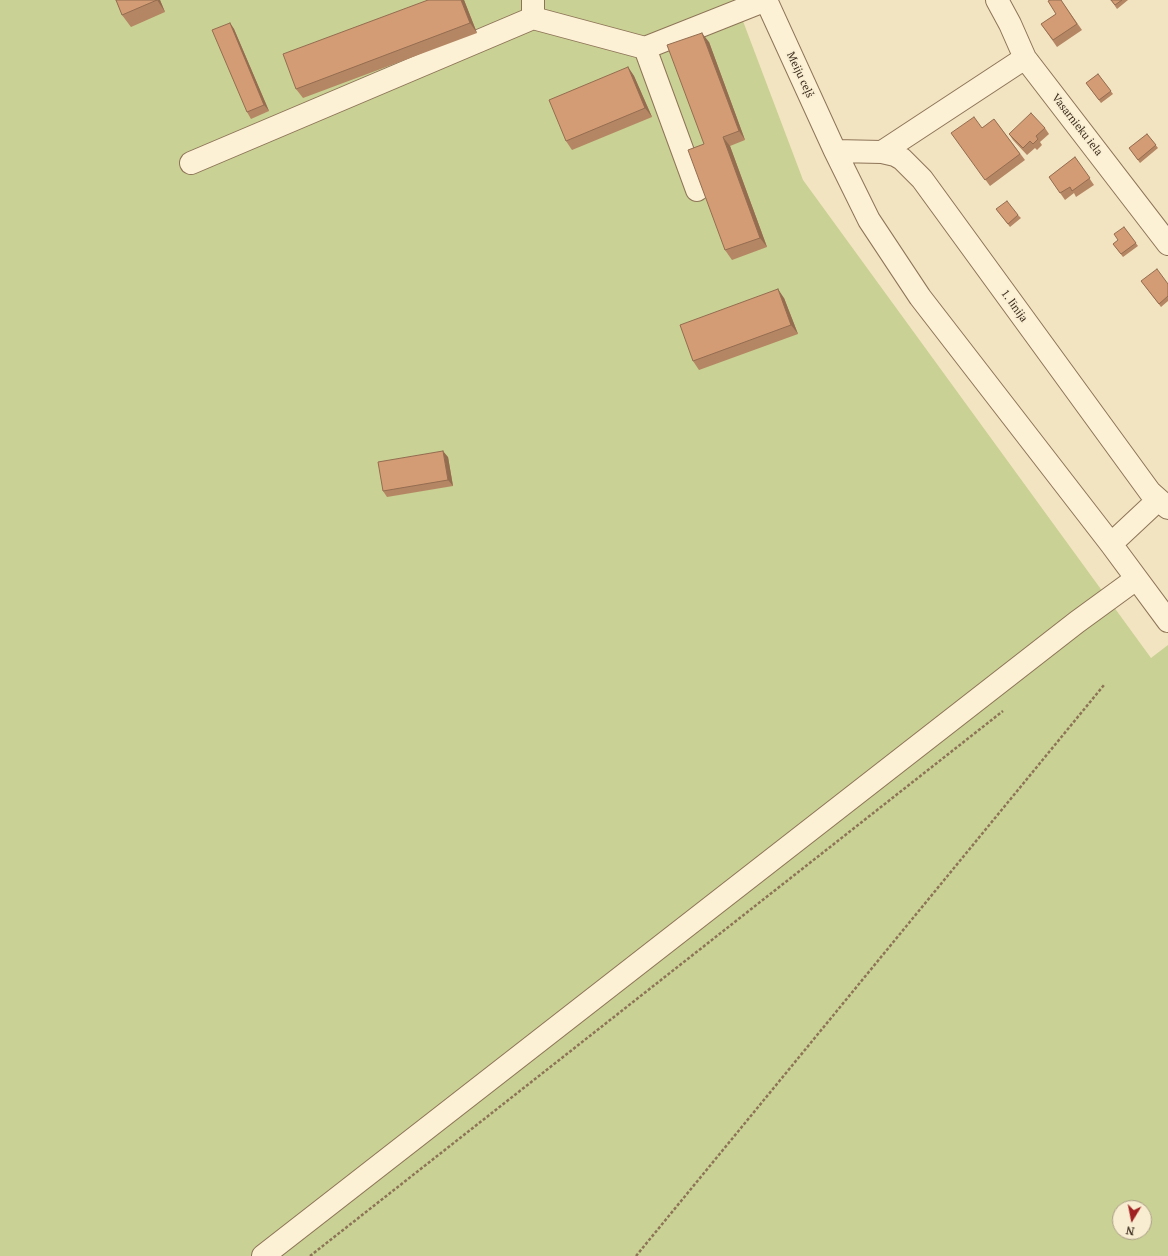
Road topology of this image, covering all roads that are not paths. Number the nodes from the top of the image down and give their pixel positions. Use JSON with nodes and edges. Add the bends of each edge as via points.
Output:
{"nodes":[{"id":1,"x":766,"y":0,"type":"edge"},
{"id":2,"x":997,"y":0,"type":"edge"},
{"id":3,"x":533,"y":9,"type":"edge"},
{"id":4,"x":645,"y":48,"type":"junction"},
{"id":5,"x":1025,"y":58,"type":"junction"},
{"id":6,"x":835,"y":151,"type":"junction"},
{"id":7,"x":882,"y":152,"type":"junction"},
{"id":8,"x":191,"y":163,"type":"dead end"},
{"id":9,"x":697,"y":190,"type":"edge"},
{"id":10,"x":1168,"y":244,"type":"edge"},
{"id":11,"x":1163,"y":504,"type":"edge"},
{"id":12,"x":1111,"y":544,"type":"junction"},
{"id":13,"x":1136,"y":579,"type":"junction"},
{"id":14,"x":1168,"y":621,"type":"edge"},
{"id":15,"x":263,"y":1256,"type":"edge"}],
"edges":[{"from":1,"to":4,"type":"street"},
{"from":1,"to":6,"type":"street","name":"Meiju ceļš"},
{"from":2,"to":5,"type":"street","name":"Vasarnieku iela"},
{"from":3,"to":4,"type":"street"},
{"from":3,"to":8,"type":"street"},
{"from":4,"to":9,"type":"street"},
{"from":5,"to":7,"type":"street"},
{"from":5,"to":10,"type":"street","name":"Vasarnieku iela"},
{"from":6,"to":7,"type":"street","name":"1. līnija"},
{"from":6,"to":12,"type":"street","name":"Meiju ceļš","via":[[869,220],[920,297]]},
{"from":7,"to":11,"type":"street","name":"1. līnija","via":[[902,158],[922,179],[1150,492]]},
{"from":11,"to":12,"type":"street"},
{"from":12,"to":13,"type":"street","name":"Meiju ceļš"},
{"from":13,"to":14,"type":"street","name":"Meiju ceļš"},
{"from":13,"to":15,"type":"street","via":[[1077,622]]}]}
